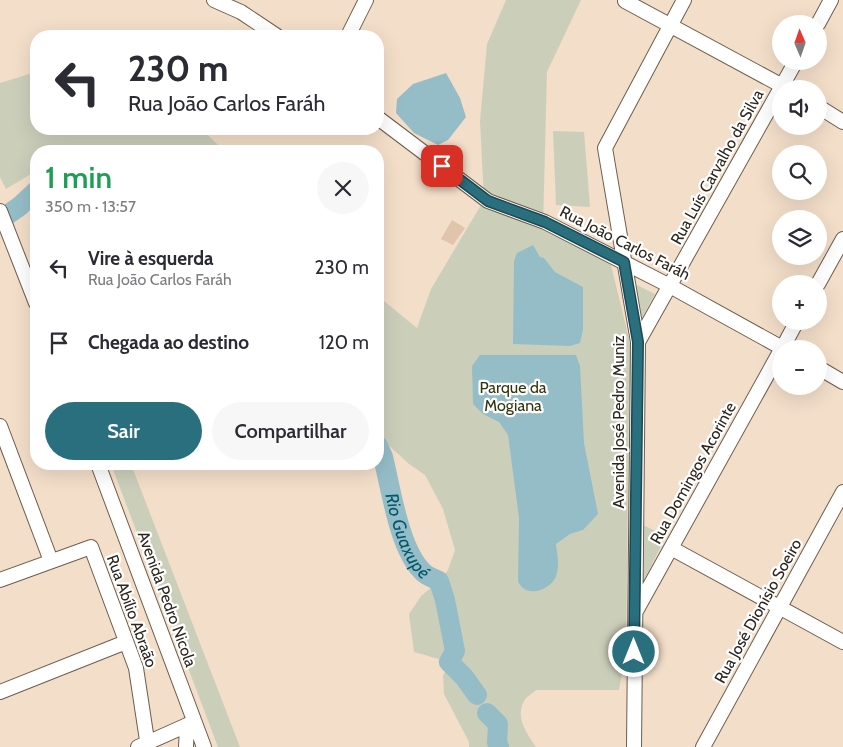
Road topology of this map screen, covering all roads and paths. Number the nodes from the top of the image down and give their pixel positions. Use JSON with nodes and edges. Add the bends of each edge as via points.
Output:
{"nodes":[{"id":1,"x":214,"y":0,"type":"edge"},
{"id":2,"x":366,"y":0,"type":"edge"},
{"id":3,"x":684,"y":0,"type":"edge"},
{"id":4,"x":831,"y":0,"type":"edge"},
{"id":5,"x":625,"y":1,"type":"edge"},
{"id":6,"x":823,"y":15,"type":"edge"},
{"id":7,"x":670,"y":25,"type":"junction"},
{"id":8,"x":268,"y":30,"type":"edge"},
{"id":9,"x":351,"y":30,"type":"edge"},
{"id":10,"x":773,"y":80,"type":"edge"},
{"id":11,"x":772,"y":111,"type":"edge"},
{"id":12,"x":827,"y":112,"type":"edge"},
{"id":13,"x":843,"y":122,"type":"edge"},
{"id":14,"x":384,"y":123,"type":"edge"},
{"id":15,"x":0,"y":211,"type":"edge"},
{"id":16,"x":843,"y":238,"type":"edge"},
{"id":17,"x":624,"y":262,"type":"junction"},
{"id":18,"x":823,"y":275,"type":"edge"},
{"id":19,"x":670,"y":286,"type":"junction"},
{"id":20,"x":30,"y":288,"type":"edge"},
{"id":21,"x":638,"y":342,"type":"junction"},
{"id":22,"x":772,"y":343,"type":"edge"},
{"id":23,"x":772,"y":367,"type":"edge"},
{"id":24,"x":827,"y":373,"type":"edge"},
{"id":25,"x":843,"y":382,"type":"edge"},
{"id":26,"x":0,"y":426,"type":"edge"},
{"id":27,"x":100,"y":470,"type":"edge"},
{"id":28,"x":843,"y":492,"type":"edge"},
{"id":29,"x":671,"y":548,"type":"junction"},
{"id":30,"x":51,"y":562,"type":"junction"},
{"id":31,"x":0,"y":580,"type":"edge"},
{"id":32,"x":781,"y":608,"type":"junction"},
{"id":33,"x":634,"y":613,"type":"junction"},
{"id":34,"x":126,"y":642,"type":"junction"},
{"id":35,"x":843,"y":642,"type":"edge"},
{"id":36,"x":0,"y":692,"type":"edge"},
{"id":37,"x":190,"y":723,"type":"junction"},
{"id":38,"x":144,"y":746,"type":"edge"},
{"id":39,"x":186,"y":747,"type":"edge"},
{"id":40,"x":204,"y":747,"type":"edge"},
{"id":41,"x":634,"y":747,"type":"edge"},
{"id":42,"x":704,"y":747,"type":"edge"}],
"edges":[{"from":1,"to":8,"type":"street","via":[[241,12]]},
{"from":2,"to":9,"type":"street"},
{"from":3,"to":7,"type":"street","name":"Avenida José Pedro Muniz"},
{"from":4,"to":6,"type":"street"},
{"from":5,"to":7,"type":"street"},
{"from":7,"to":10,"type":"street"},
{"from":7,"to":17,"type":"street","name":"Avenida José Pedro Muniz","via":[[605,148]]},
{"from":11,"to":19,"type":"street","name":"Rua Luís Carvalho da Silva"},
{"from":12,"to":13,"type":"street"},
{"from":14,"to":17,"type":"street","name":"Rua João Carlos Faráh","via":[[488,201],[545,222]]},
{"from":15,"to":20,"type":"street"},
{"from":16,"to":18,"type":"street"},
{"from":17,"to":19,"type":"street","name":"Rua João Carlos Faráh"},
{"from":17,"to":21,"type":"street","name":"Avenida José Pedro Muniz"},
{"from":19,"to":21,"type":"street","name":"Rua Luís Carvalho da Silva"},
{"from":19,"to":22,"type":"street","name":"Rua João Carlos Faráh"},
{"from":21,"to":33,"type":"street","name":"Avenida José Pedro Muniz"},
{"from":23,"to":29,"type":"street","name":"Rua Domingos Acorinte"},
{"from":24,"to":25,"type":"street"},
{"from":26,"to":30,"type":"street"},
{"from":27,"to":37,"type":"street","name":"Avenida Pedro Nicola"},
{"from":28,"to":32,"type":"street","name":"Rua José Dionísio Soeiro"},
{"from":29,"to":32,"type":"street"},
{"from":29,"to":33,"type":"street","name":"Rua Domingos Acorinte"},
{"from":30,"to":31,"type":"street"},
{"from":30,"to":34,"type":"street","name":"Rua Abílio Abraão","via":[[91,547]]},
{"from":32,"to":35,"type":"street"},
{"from":32,"to":42,"type":"street","name":"Rua José Dionísio Soeiro"},
{"from":33,"to":41,"type":"street","name":"Avenida José Pedro Muniz"},
{"from":34,"to":36,"type":"street"},
{"from":34,"to":38,"type":"street","name":"Rua Abílio Abraão","via":[[136,668]]},
{"from":37,"to":38,"type":"street"},
{"from":37,"to":39,"type":"street"},
{"from":37,"to":40,"type":"street","name":"Avenida Pedro Nicola"}]}
